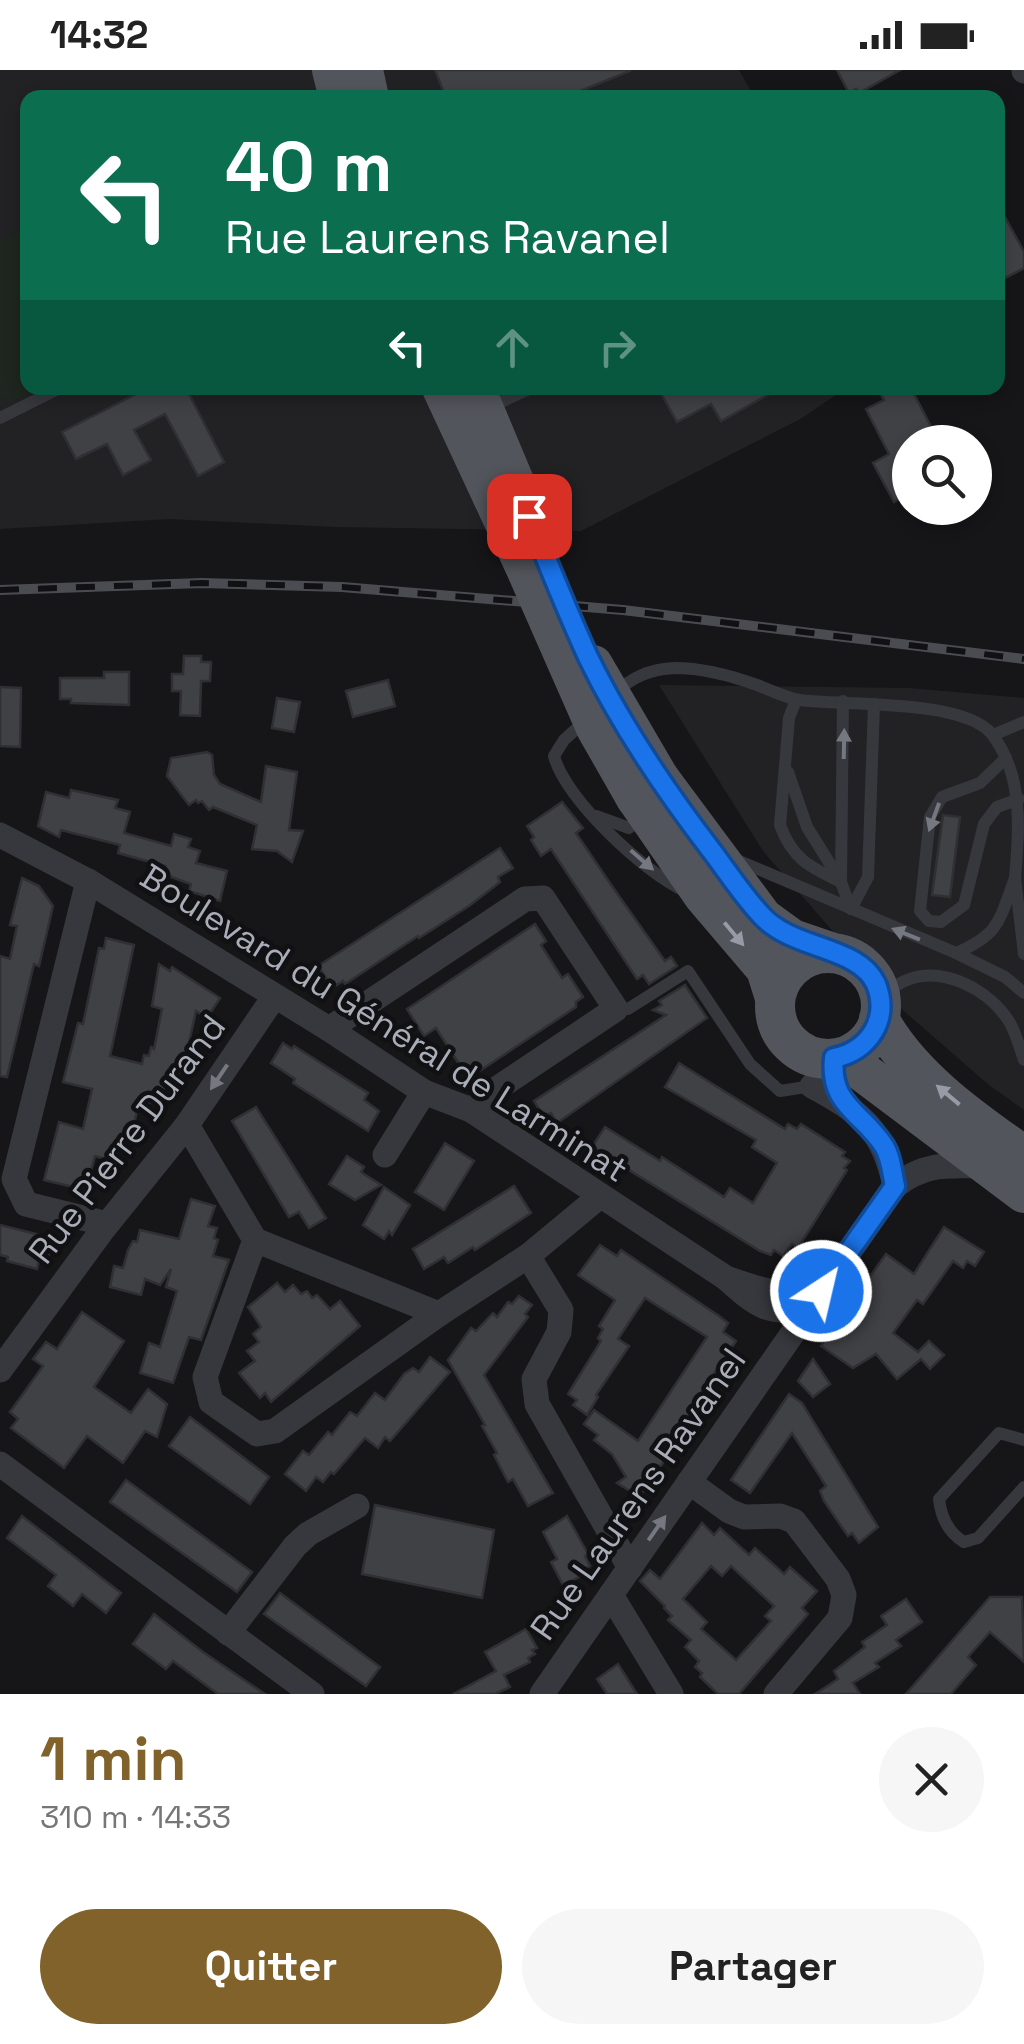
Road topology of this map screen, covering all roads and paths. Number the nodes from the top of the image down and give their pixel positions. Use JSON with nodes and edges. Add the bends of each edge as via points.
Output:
{"nodes":[{"id":1,"x":46,"y":395,"type":"edge"},
{"id":2,"x":446,"y":395,"type":"edge"},
{"id":3,"x":480,"y":399,"type":"edge"},
{"id":4,"x":0,"y":418,"type":"edge"},
{"id":5,"x":532,"y":557,"type":"junction"},
{"id":6,"x":796,"y":700,"type":"junction"},
{"id":7,"x":843,"y":702,"type":"junction"},
{"id":8,"x":874,"y":704,"type":"junction"},
{"id":9,"x":1024,"y":722,"type":"edge"},
{"id":10,"x":993,"y":735,"type":"junction"},
{"id":11,"x":1006,"y":758,"type":"junction"},
{"id":12,"x":785,"y":760,"type":"junction"},
{"id":13,"x":646,"y":794,"type":"junction"},
{"id":14,"x":1019,"y":799,"type":"junction"},
{"id":15,"x":589,"y":812,"type":"junction"},
{"id":16,"x":693,"y":826,"type":"junction"},
{"id":17,"x":0,"y":835,"type":"edge"},
{"id":18,"x":1014,"y":878,"type":"junction"},
{"id":19,"x":88,"y":881,"type":"junction"},
{"id":20,"x":841,"y":882,"type":"junction"},
{"id":21,"x":703,"y":895,"type":"junction"},
{"id":22,"x":851,"y":910,"type":"junction"},
{"id":23,"x":830,"y":952,"type":"junction"},
{"id":24,"x":956,"y":953,"type":"junction"},
{"id":25,"x":1024,"y":954,"type":"edge"},
{"id":26,"x":1024,"y":992,"type":"edge"},
{"id":27,"x":274,"y":997,"type":"junction"},
{"id":28,"x":775,"y":998,"type":"junction"},
{"id":29,"x":880,"y":1008,"type":"junction"},
{"id":30,"x":616,"y":1009,"type":"junction"},
{"id":31,"x":329,"y":1029,"type":"junction"},
{"id":32,"x":1024,"y":1060,"type":"edge"},
{"id":33,"x":824,"y":1064,"type":"junction"},
{"id":34,"x":424,"y":1092,"type":"junction"},
{"id":35,"x":471,"y":1110,"type":"junction"},
{"id":36,"x":187,"y":1125,"type":"junction"},
{"id":37,"x":385,"y":1155,"type":"dead end"},
{"id":38,"x":1024,"y":1156,"type":"edge"},
{"id":39,"x":985,"y":1166,"type":"junction"},
{"id":40,"x":895,"y":1186,"type":"junction"},
{"id":41,"x":1024,"y":1194,"type":"edge"},
{"id":42,"x":599,"y":1197,"type":"junction"},
{"id":43,"x":108,"y":1224,"type":"junction"},
{"id":44,"x":255,"y":1240,"type":"junction"},
{"id":45,"x":528,"y":1256,"type":"junction"},
{"id":46,"x":834,"y":1274,"type":"junction"},
{"id":47,"x":726,"y":1278,"type":"junction"},
{"id":48,"x":809,"y":1309,"type":"junction"},
{"id":49,"x":439,"y":1314,"type":"junction"},
{"id":50,"x":0,"y":1370,"type":"edge"},
{"id":51,"x":1024,"y":1440,"type":"edge"},
{"id":52,"x":0,"y":1464,"type":"edge"},
{"id":53,"x":689,"y":1482,"type":"junction"},
{"id":54,"x":1024,"y":1487,"type":"edge"},
{"id":55,"x":357,"y":1506,"type":"dead end"},
{"id":56,"x":630,"y":1568,"type":"junction"},
{"id":57,"x":611,"y":1595,"type":"junction"},
{"id":58,"x":228,"y":1632,"type":"junction"},
{"id":59,"x":312,"y":1694,"type":"edge"},
{"id":60,"x":542,"y":1694,"type":"edge"},
{"id":61,"x":671,"y":1694,"type":"edge"},
{"id":62,"x":776,"y":1694,"type":"edge"}],
"edges":[{"from":1,"to":4,"type":"lane"},
{"from":2,"to":5,"type":"main road"},
{"from":3,"to":5,"type":"main road"},
{"from":5,"to":13,"type":"main road","bridge":true,"via":[[590,660]]},
{"from":6,"to":7,"type":"lane"},
{"from":6,"to":12,"type":"lane"},
{"from":6,"to":15,"type":"lane","via":[[692,670],[650,671],[629,680],[554,756],[559,776]]},
{"from":7,"to":8,"type":"lane"},
{"from":20,"to":7,"type":"lane","one_way":true},
{"from":8,"to":10,"type":"lane","via":[[959,714]]},
{"from":8,"to":22,"type":"lane","via":[[868,877]]},
{"from":9,"to":10,"type":"lane"},
{"from":10,"to":11,"type":"lane"},
{"from":11,"to":14,"type":"lane"},
{"from":11,"to":14,"type":"lane","one_way":true,"via":[[980,782],[942,798],[930,817],[920,911],[929,921],[941,922],[964,905],[984,824],[997,807]]},
{"from":12,"to":20,"type":"lane","via":[[808,827]]},
{"from":12,"to":20,"type":"lane","via":[[780,825],[786,840],[803,863]]},
{"from":13,"to":15,"type":"lane","via":[[640,820],[629,828]]},
{"from":13,"to":16,"type":"main road"},
{"from":13,"to":21,"type":"main road"},
{"from":14,"to":18,"type":"lane"},
{"from":15,"to":21,"type":"lane","one_way":true,"via":[[662,878]]},
{"from":16,"to":22,"type":"lane","via":[[742,864]]},
{"from":16,"to":23,"type":"main road","via":[[763,918],[792,939]]},
{"from":17,"to":19,"type":"street","name":"Boulevard du Général de Larminat"},
{"from":18,"to":24,"type":"lane","via":[[997,927]]},
{"from":18,"to":25,"type":"lane"},
{"from":19,"to":27,"type":"street","name":"Boulevard du Général de Larminat"},
{"from":19,"to":43,"type":"street","via":[[14,1179],[26,1204]]},
{"from":20,"to":22,"type":"lane"},
{"from":21,"to":28,"type":"main road","one_way":true,"via":[[766,970]]},
{"from":24,"to":22,"type":"lane","one_way":true},
{"from":23,"to":28,"type":"main road","via":[[788,970]]},
{"from":23,"to":29,"type":"main road","via":[[863,966]]},
{"from":24,"to":26,"type":"lane"},
{"from":27,"to":31,"type":"street","name":"Boulevard du Général de Larminat"},
{"from":27,"to":36,"type":"street","name":"Rue Pierre Durand","one_way":true},
{"from":28,"to":33,"type":"main road","via":[[777,1021],[789,1042]]},
{"from":29,"to":32,"type":"lane","via":[[906,980],[951,978],[993,1000]]},
{"from":29,"to":33,"type":"main road","via":[[866,1043]]},
{"from":38,"to":29,"type":"main road","one_way":true,"via":[[914,1066],[891,1041]]},
{"from":30,"to":31,"type":"street","via":[[542,898],[525,898]]},
{"from":30,"to":33,"type":"lane","via":[[628,1009],[688,970],[750,1064],[780,1091]]},
{"from":30,"to":35,"type":"street"},
{"from":31,"to":34,"type":"street","name":"Boulevard du Général de Larminat"},
{"from":33,"to":39,"type":"main road"},
{"from":33,"to":40,"type":"street","via":[[842,1102],[888,1150]]},
{"from":34,"to":35,"type":"street","name":"Boulevard du Général de Larminat"},
{"from":34,"to":37,"type":"street"},
{"from":35,"to":42,"type":"street","name":"Boulevard du Général de Larminat"},
{"from":36,"to":43,"type":"street","name":"Rue Pierre Durand"},
{"from":36,"to":44,"type":"street"},
{"from":39,"to":40,"type":"street","name":"Rue Laurens Ravanel","via":[[935,1165]]},
{"from":39,"to":41,"type":"main road"},
{"from":40,"to":46,"type":"street","name":"Rue Laurens Ravanel"},
{"from":42,"to":45,"type":"street"},
{"from":42,"to":47,"type":"street","name":"Boulevard du Général de Larminat"},
{"from":43,"to":50,"type":"street","name":"Rue Pierre Durand"},
{"from":44,"to":49,"type":"street"},
{"from":44,"to":49,"type":"street","via":[[204,1378],[211,1402],[257,1434],[275,1432]]},
{"from":45,"to":49,"type":"street"},
{"from":45,"to":56,"type":"street","via":[[562,1310],[560,1332],[534,1379],[536,1404]]},
{"from":46,"to":47,"type":"street","name":"Boulevard du Général de Larminat","via":[[771,1294]]},
{"from":46,"to":48,"type":"street","name":"Rue Laurens Ravanel"},
{"from":47,"to":48,"type":"street","name":"Boulevard du Général de Larminat","via":[[770,1310]]},
{"from":48,"to":53,"type":"street","name":"Rue Laurens Ravanel"},
{"from":51,"to":54,"type":"lane","via":[[999,1432],[939,1499],[940,1511],[953,1536],[964,1542],[978,1538]]},
{"from":52,"to":58,"type":"street"},
{"from":56,"to":53,"type":"street","name":"Rue Laurens Ravanel","one_way":true},
{"from":53,"to":62,"type":"street","via":[[744,1517],[794,1521],[838,1579],[844,1594],[840,1618]]},
{"from":55,"to":58,"type":"street","via":[[295,1546]]},
{"from":56,"to":57,"type":"street","name":"Rue Laurens Ravanel"},
{"from":57,"to":60,"type":"street","name":"Rue Laurens Ravanel"},
{"from":57,"to":61,"type":"street"},
{"from":58,"to":59,"type":"street"}]}
